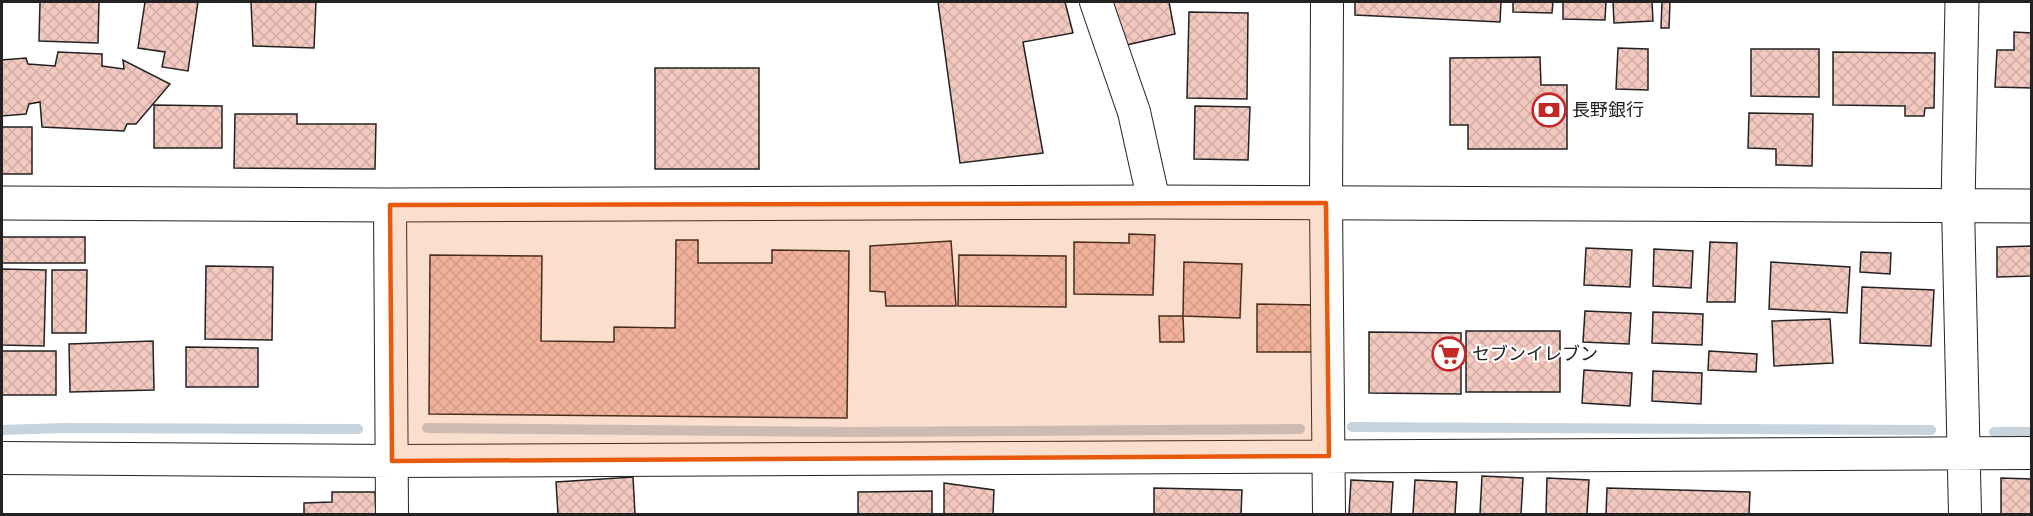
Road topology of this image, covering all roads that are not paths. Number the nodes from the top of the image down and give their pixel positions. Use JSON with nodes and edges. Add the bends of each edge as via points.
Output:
{"nodes":[{"id":1,"x":1095,"y":2,"type":"edge"},
{"id":2,"x":1326,"y":2,"type":"edge"},
{"id":3,"x":1962,"y":2,"type":"edge"},
{"id":4,"x":1154,"y":202,"type":"junction"},
{"id":5,"x":2,"y":203,"type":"edge"},
{"id":6,"x":1326,"y":203,"type":"junction"},
{"id":7,"x":390,"y":205,"type":"junction"},
{"id":8,"x":1958,"y":206,"type":"junction"},
{"id":9,"x":2031,"y":206,"type":"edge"},
{"id":10,"x":1964,"y":453,"type":"junction"},
{"id":11,"x":2031,"y":453,"type":"edge"},
{"id":12,"x":1329,"y":456,"type":"junction"},
{"id":13,"x":2,"y":458,"type":"edge"},
{"id":14,"x":392,"y":461,"type":"junction"},
{"id":15,"x":392,"y":514,"type":"edge"},
{"id":16,"x":1329,"y":514,"type":"edge"},
{"id":17,"x":1965,"y":514,"type":"edge"}],
"edges":[{"from":1,"to":4,"type":"street","via":[[1134,112]]},
{"from":2,"to":6,"type":"street"},
{"from":3,"to":8,"type":"street"},
{"from":4,"to":6,"type":"street"},
{"from":4,"to":7,"type":"street"},
{"from":5,"to":7,"type":"street"},
{"from":6,"to":8,"type":"street"},
{"from":6,"to":12,"type":"street"},
{"from":7,"to":14,"type":"street"},
{"from":8,"to":9,"type":"street"},
{"from":8,"to":10,"type":"street"},
{"from":10,"to":11,"type":"street"},
{"from":10,"to":12,"type":"street"},
{"from":10,"to":17,"type":"street"},
{"from":12,"to":14,"type":"street"},
{"from":12,"to":16,"type":"street"},
{"from":13,"to":14,"type":"street"},
{"from":14,"to":15,"type":"street"}]}
